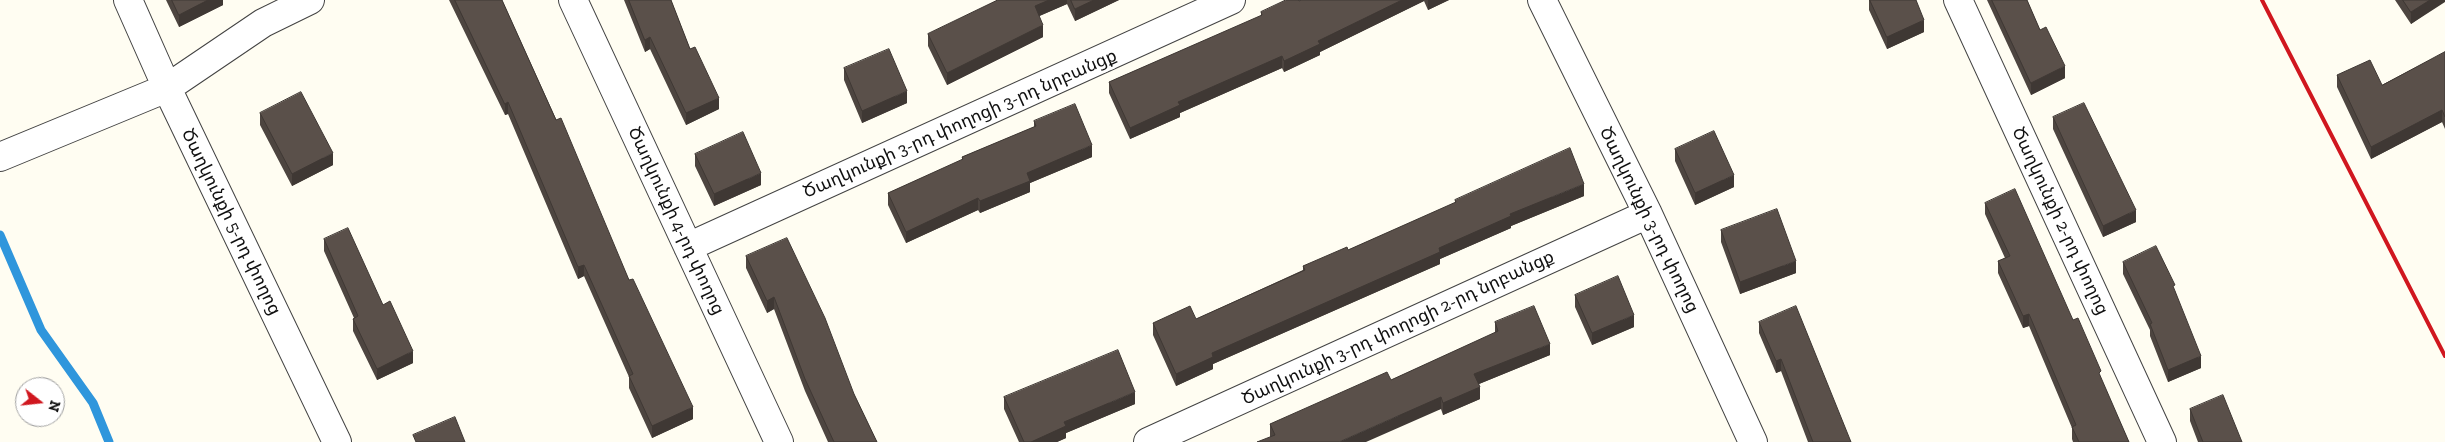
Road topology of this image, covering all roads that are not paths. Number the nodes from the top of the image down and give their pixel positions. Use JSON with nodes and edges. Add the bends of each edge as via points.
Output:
{"nodes":[{"id":1,"x":128,"y":0,"type":"edge"},
{"id":2,"x":310,"y":0,"type":"edge"},
{"id":3,"x":573,"y":0,"type":"edge"},
{"id":4,"x":1231,"y":0,"type":"edge"},
{"id":5,"x":1542,"y":0,"type":"edge"},
{"id":6,"x":1958,"y":0,"type":"edge"},
{"id":7,"x":167,"y":88,"type":"junction"},
{"id":8,"x":0,"y":157,"type":"edge"},
{"id":9,"x":1648,"y":214,"type":"junction"},
{"id":10,"x":688,"y":247,"type":"junction"},
{"id":11,"x":337,"y":442,"type":"edge"},
{"id":12,"x":779,"y":442,"type":"edge"},
{"id":13,"x":1148,"y":442,"type":"edge"},
{"id":14,"x":1753,"y":442,"type":"edge"},
{"id":15,"x":2162,"y":442,"type":"edge"}],
"edges":[{"from":1,"to":7,"type":"street","name":"Ծաղկունքի 5-րդ փողոց"},
{"from":2,"to":7,"type":"street","via":[[263,23]]},
{"from":3,"to":10,"type":"street","name":"Ծաղկունքի 4-րդ փողոց"},
{"from":4,"to":10,"type":"street","name":"Ծաղկունքի 3-րդ փողոցի 3-րդ նրբանցք"},
{"from":5,"to":9,"type":"street","name":"Ծաղկունքի 3-րդ փողոց"},
{"from":6,"to":15,"type":"street","name":"Ծաղկունքի 2-րդ փողոց"},
{"from":7,"to":8,"type":"street"},
{"from":7,"to":11,"type":"street","name":"Ծաղկունքի 5-րդ փողոց"},
{"from":9,"to":13,"type":"street","name":"Ծաղկունքի 3-րդ փողոցի 2-րդ նրբանցք"},
{"from":9,"to":14,"type":"street","name":"Ծաղկունքի 3-րդ փողոց"},
{"from":10,"to":12,"type":"street","name":"Ծաղկունքի 4-րդ փողոց"}]}
